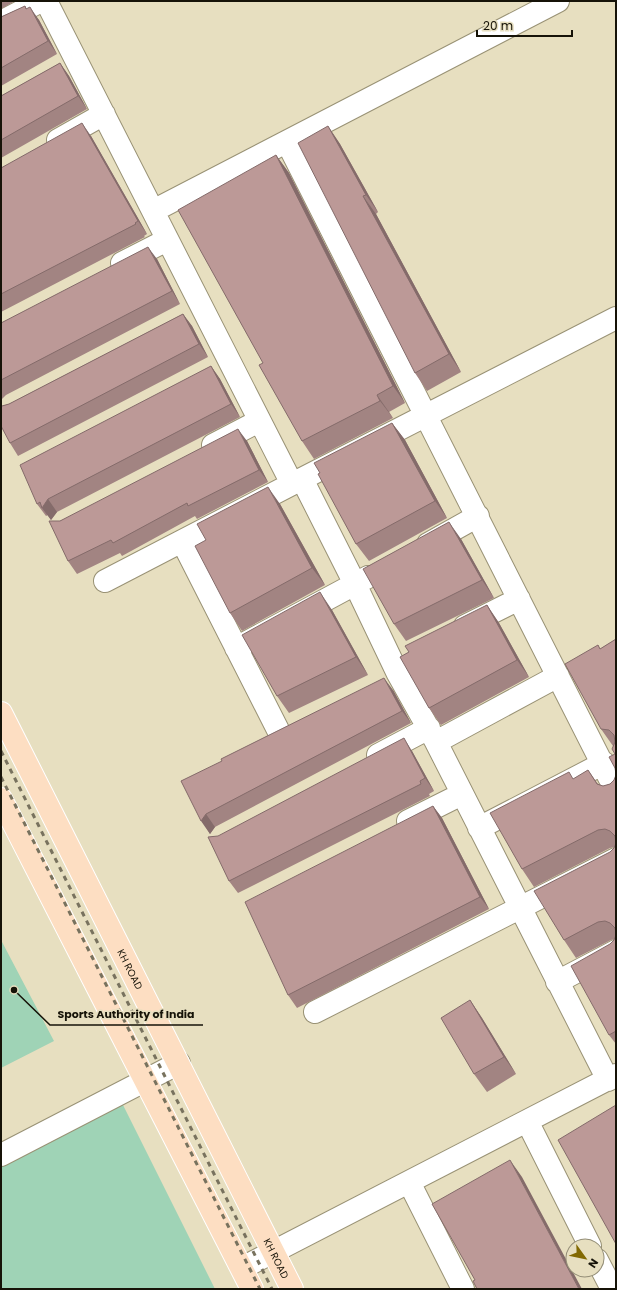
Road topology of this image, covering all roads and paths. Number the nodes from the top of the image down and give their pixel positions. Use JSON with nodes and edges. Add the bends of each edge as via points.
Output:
{"nodes":[{"id":1,"x":42,"y":1,"type":"edge"},
{"id":2,"x":46,"y":1,"type":"edge"},
{"id":3,"x":558,"y":1,"type":"edge"},
{"id":4,"x":1,"y":22,"type":"edge"},
{"id":5,"x":75,"y":58,"type":"junction"},
{"id":6,"x":55,"y":70,"type":"edge"},
{"id":7,"x":104,"y":114,"type":"junction"},
{"id":8,"x":287,"y":142,"type":"junction"},
{"id":9,"x":42,"y":149,"type":"edge"},
{"id":10,"x":153,"y":211,"type":"junction"},
{"id":11,"x":167,"y":240,"type":"junction"},
{"id":12,"x":105,"y":272,"type":"edge"},
{"id":13,"x":202,"y":307,"type":"junction"},
{"id":14,"x":181,"y":318,"type":"edge"},
{"id":15,"x":616,"y":318,"type":"edge"},
{"id":16,"x":229,"y":360,"type":"junction"},
{"id":17,"x":208,"y":371,"type":"edge"},
{"id":18,"x":427,"y":415,"type":"junction"},
{"id":19,"x":259,"y":421,"type":"junction"},
{"id":20,"x":196,"y":454,"type":"edge"},
{"id":21,"x":297,"y":482,"type":"junction"},
{"id":22,"x":478,"y":516,"type":"junction"},
{"id":23,"x":182,"y":541,"type":"junction"},
{"id":24,"x":410,"y":554,"type":"edge"},
{"id":25,"x":382,"y":569,"type":"edge"},
{"id":26,"x":105,"y":581,"type":"dead end"},
{"id":27,"x":355,"y":584,"type":"junction"},
{"id":28,"x":519,"y":599,"type":"junction"},
{"id":29,"x":449,"y":634,"type":"edge"},
{"id":30,"x":236,"y":648,"type":"junction"},
{"id":31,"x":399,"y":664,"type":"junction"},
{"id":32,"x":558,"y":676,"type":"junction"},
{"id":33,"x":377,"y":684,"type":"edge"},
{"id":34,"x":1,"y":713,"type":"edge"},
{"id":35,"x":300,"y":722,"type":"edge"},
{"id":36,"x":279,"y":732,"type":"junction"},
{"id":37,"x":432,"y":735,"type":"junction"},
{"id":38,"x":259,"y":742,"type":"edge"},
{"id":39,"x":609,"y":760,"type":"edge"},
{"id":40,"x":360,"y":765,"type":"edge"},
{"id":41,"x":616,"y":791,"type":"edge"},
{"id":42,"x":462,"y":794,"type":"junction"},
{"id":43,"x":1,"y":798,"type":"edge"},
{"id":44,"x":479,"y":828,"type":"junction"},
{"id":45,"x":391,"y":830,"type":"edge"},
{"id":46,"x":616,"y":859,"type":"edge"},
{"id":47,"x":520,"y":907,"type":"junction"},
{"id":48,"x":616,"y":951,"type":"edge"},
{"id":49,"x":557,"y":982,"type":"junction"},
{"id":50,"x":315,"y":1012,"type":"dead end"},
{"id":51,"x":179,"y":1063,"type":"junction"},
{"id":52,"x":612,"y":1078,"type":"edge"},
{"id":53,"x":145,"y":1081,"type":"junction"},
{"id":54,"x":527,"y":1122,"type":"junction"},
{"id":55,"x":1,"y":1155,"type":"edge"},
{"id":56,"x":409,"y":1182,"type":"junction"},
{"id":57,"x":586,"y":1238,"type":"edge"},
{"id":58,"x":274,"y":1252,"type":"junction"},
{"id":59,"x":242,"y":1268,"type":"junction"},
{"id":60,"x":605,"y":1275,"type":"edge"},
{"id":61,"x":252,"y":1289,"type":"edge"},
{"id":62,"x":292,"y":1289,"type":"edge"},
{"id":63,"x":464,"y":1289,"type":"edge"},
{"id":64,"x":612,"y":1289,"type":"edge"}],
"edges":[{"from":1,"to":4,"type":"street"},
{"from":2,"to":5,"type":"street"},
{"from":3,"to":8,"type":"street"},
{"from":5,"to":6,"type":"street"},
{"from":5,"to":7,"type":"street"},
{"from":7,"to":9,"type":"street"},
{"from":7,"to":10,"type":"street"},
{"from":8,"to":10,"type":"street"},
{"from":8,"to":18,"type":"street"},
{"from":10,"to":11,"type":"street"},
{"from":11,"to":12,"type":"street"},
{"from":11,"to":13,"type":"street"},
{"from":13,"to":14,"type":"street"},
{"from":13,"to":16,"type":"street"},
{"from":15,"to":18,"type":"street"},
{"from":16,"to":17,"type":"street"},
{"from":16,"to":19,"type":"street"},
{"from":18,"to":21,"type":"street"},
{"from":18,"to":22,"type":"street"},
{"from":19,"to":20,"type":"street"},
{"from":19,"to":21,"type":"street"},
{"from":21,"to":23,"type":"street"},
{"from":21,"to":27,"type":"street"},
{"from":22,"to":24,"type":"street"},
{"from":22,"to":28,"type":"street"},
{"from":23,"to":26,"type":"street"},
{"from":23,"to":30,"type":"street"},
{"from":25,"to":27,"type":"street"},
{"from":27,"to":30,"type":"street"},
{"from":27,"to":31,"type":"street"},
{"from":28,"to":29,"type":"street"},
{"from":28,"to":32,"type":"street"},
{"from":30,"to":36,"type":"street"},
{"from":31,"to":33,"type":"street"},
{"from":31,"to":37,"type":"street"},
{"from":32,"to":37,"type":"street"},
{"from":32,"to":39,"type":"street"},
{"from":34,"to":51,"type":"main road","name":"KH ROAD"},
{"from":35,"to":36,"type":"street"},
{"from":36,"to":38,"type":"street"},
{"from":37,"to":40,"type":"street"},
{"from":37,"to":42,"type":"street"},
{"from":39,"to":41,"type":"street"},
{"from":39,"to":44,"type":"street"},
{"from":42,"to":44,"type":"street"},
{"from":42,"to":45,"type":"street"},
{"from":43,"to":53,"type":"main road"},
{"from":44,"to":47,"type":"street"},
{"from":46,"to":47,"type":"street"},
{"from":47,"to":49,"type":"street"},
{"from":47,"to":50,"type":"street"},
{"from":48,"to":49,"type":"street"},
{"from":49,"to":52,"type":"street"},
{"from":51,"to":53,"type":"street"},
{"from":51,"to":58,"type":"main road","name":"KH ROAD"},
{"from":52,"to":54,"type":"street"},
{"from":53,"to":55,"type":"street"},
{"from":53,"to":59,"type":"main road"},
{"from":54,"to":56,"type":"street"},
{"from":54,"to":57,"type":"street"},
{"from":56,"to":58,"type":"street"},
{"from":56,"to":63,"type":"street"},
{"from":58,"to":59,"type":"street"},
{"from":58,"to":62,"type":"main road","name":"KH ROAD"},
{"from":59,"to":61,"type":"main road"},
{"from":60,"to":64,"type":"street"}]}
